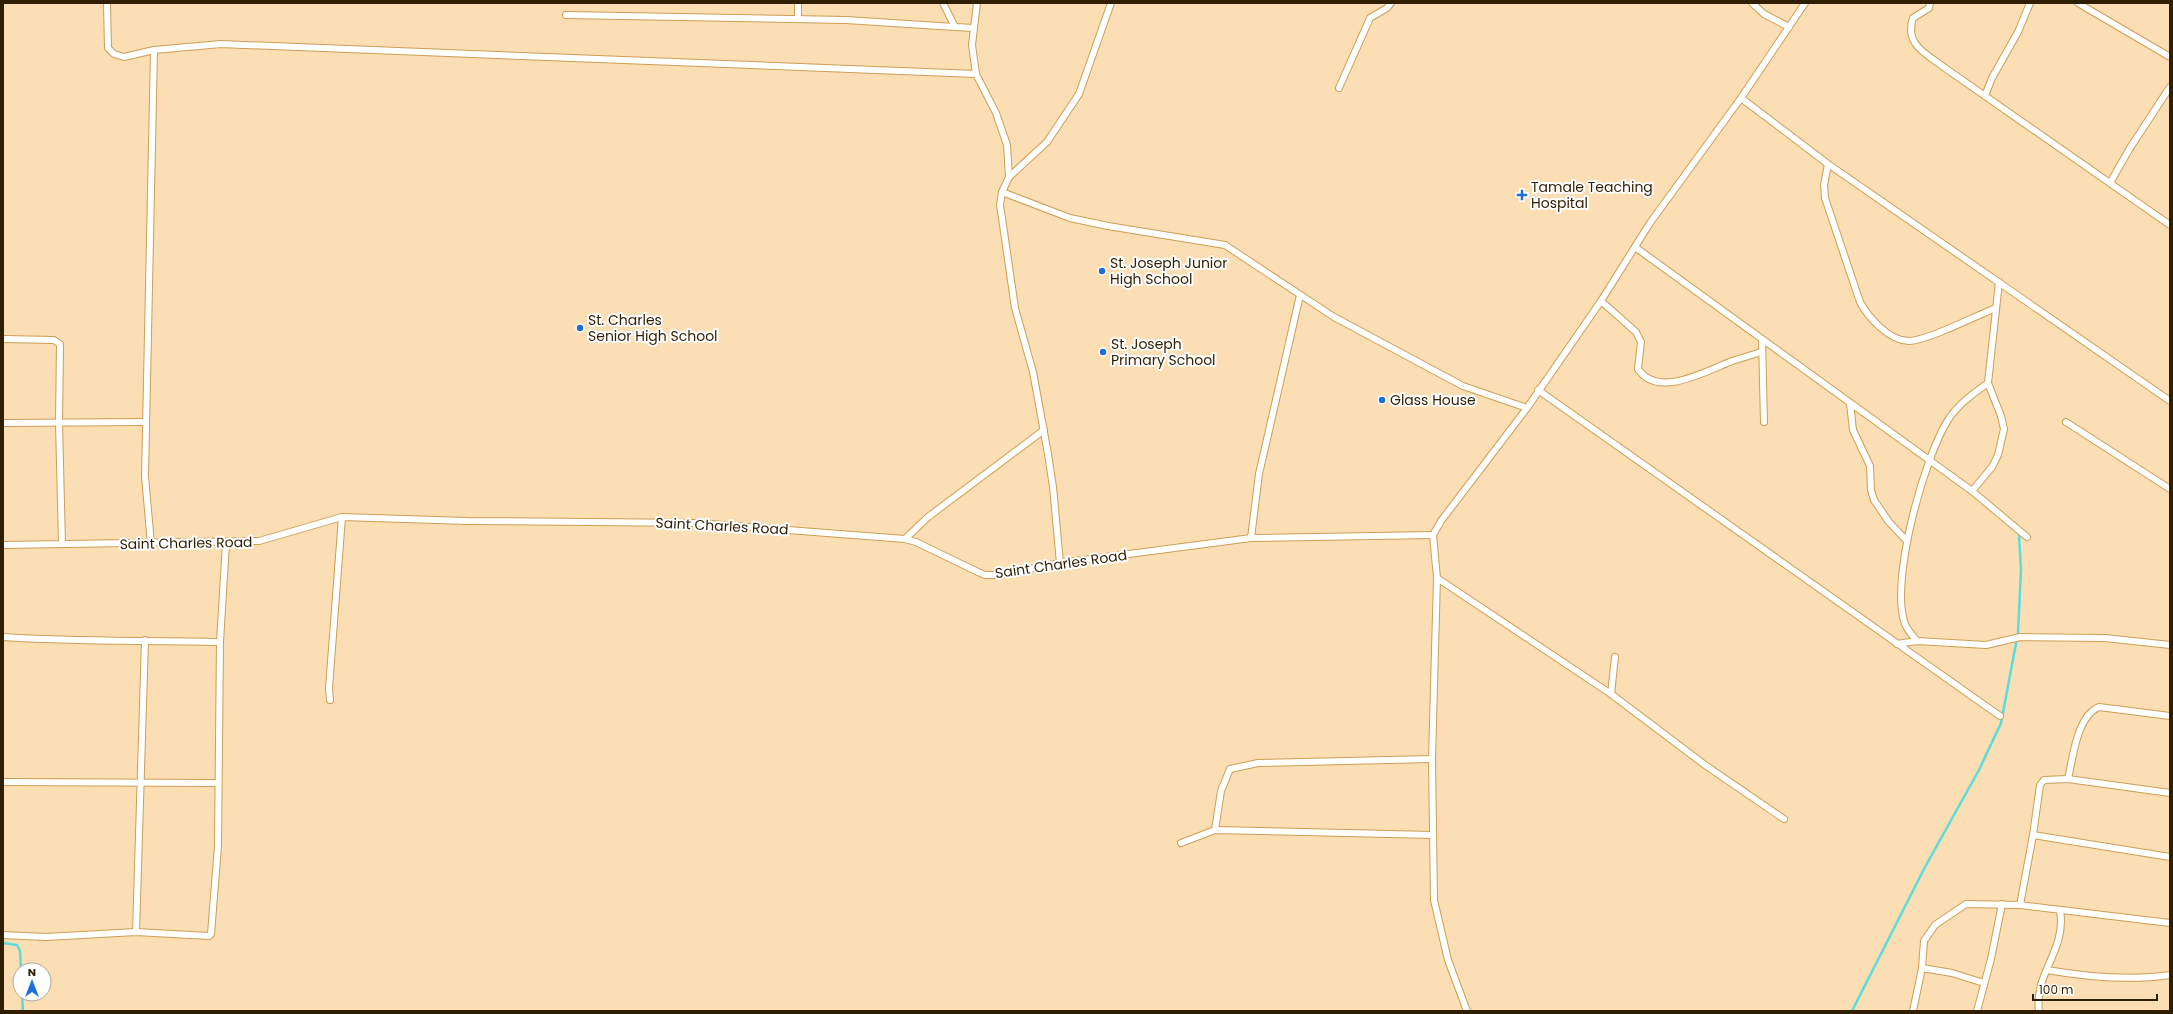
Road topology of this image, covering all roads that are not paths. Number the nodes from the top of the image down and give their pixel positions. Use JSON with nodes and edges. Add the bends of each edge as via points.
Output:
{"nodes":[{"id":1,"x":107,"y":3,"type":"edge"},
{"id":2,"x":798,"y":3,"type":"edge"},
{"id":3,"x":943,"y":3,"type":"edge"},
{"id":4,"x":977,"y":3,"type":"edge"},
{"id":5,"x":1111,"y":3,"type":"edge"},
{"id":6,"x":1391,"y":3,"type":"edge"},
{"id":7,"x":1752,"y":3,"type":"edge"},
{"id":8,"x":1805,"y":3,"type":"edge"},
{"id":9,"x":1930,"y":3,"type":"edge"},
{"id":10,"x":2030,"y":3,"type":"edge"},
{"id":11,"x":2078,"y":3,"type":"edge"},
{"id":12,"x":566,"y":15,"type":"dead end"},
{"id":13,"x":798,"y":19,"type":"junction"},
{"id":14,"x":955,"y":27,"type":"junction"},
{"id":15,"x":1789,"y":27,"type":"junction"},
{"id":16,"x":974,"y":28,"type":"junction"},
{"id":17,"x":154,"y":50,"type":"junction"},
{"id":18,"x":2170,"y":57,"type":"edge"},
{"id":19,"x":976,"y":74,"type":"junction"},
{"id":20,"x":2170,"y":87,"type":"edge"},
{"id":21,"x":1339,"y":88,"type":"dead end"},
{"id":22,"x":1985,"y":96,"type":"junction"},
{"id":23,"x":1741,"y":98,"type":"junction"},
{"id":24,"x":1828,"y":164,"type":"junction"},
{"id":25,"x":1009,"y":177,"type":"junction"},
{"id":26,"x":2110,"y":183,"type":"junction"},
{"id":27,"x":1002,"y":192,"type":"junction"},
{"id":28,"x":2170,"y":224,"type":"edge"},
{"id":29,"x":1635,"y":247,"type":"junction"},
{"id":30,"x":1999,"y":282,"type":"junction"},
{"id":31,"x":1300,"y":295,"type":"junction"},
{"id":32,"x":1601,"y":301,"type":"junction"},
{"id":33,"x":1996,"y":308,"type":"junction"},
{"id":34,"x":3,"y":339,"type":"edge"},
{"id":35,"x":1762,"y":339,"type":"junction"},
{"id":36,"x":1762,"y":352,"type":"junction"},
{"id":37,"x":1988,"y":382,"type":"junction"},
{"id":38,"x":1538,"y":390,"type":"junction"},
{"id":39,"x":2170,"y":401,"type":"edge"},
{"id":40,"x":1850,"y":402,"type":"junction"},
{"id":41,"x":1527,"y":408,"type":"junction"},
{"id":42,"x":146,"y":422,"type":"junction"},
{"id":43,"x":1764,"y":422,"type":"dead end"},
{"id":44,"x":2066,"y":422,"type":"dead end"},
{"id":45,"x":3,"y":423,"type":"edge"},
{"id":46,"x":59,"y":423,"type":"junction"},
{"id":47,"x":1044,"y":430,"type":"junction"},
{"id":48,"x":1931,"y":461,"type":"junction"},
{"id":49,"x":2170,"y":489,"type":"edge"},
{"id":50,"x":1972,"y":491,"type":"junction"},
{"id":51,"x":342,"y":517,"type":"junction"},
{"id":52,"x":1433,"y":535,"type":"junction"},
{"id":53,"x":2028,"y":537,"type":"dead end"},
{"id":54,"x":1251,"y":538,"type":"junction"},
{"id":55,"x":905,"y":539,"type":"junction"},
{"id":56,"x":1908,"y":541,"type":"junction"},
{"id":57,"x":226,"y":543,"type":"junction"},
{"id":58,"x":62,"y":544,"type":"junction"},
{"id":59,"x":151,"y":544,"type":"junction"},
{"id":60,"x":3,"y":545,"type":"edge"},
{"id":61,"x":1060,"y":563,"type":"junction"},
{"id":62,"x":1437,"y":578,"type":"junction"},
{"id":63,"x":3,"y":637,"type":"edge"},
{"id":64,"x":145,"y":640,"type":"junction"},
{"id":65,"x":1917,"y":641,"type":"junction"},
{"id":66,"x":220,"y":642,"type":"junction"},
{"id":67,"x":1897,"y":644,"type":"junction"},
{"id":68,"x":2170,"y":645,"type":"edge"},
{"id":69,"x":1615,"y":657,"type":"dead end"},
{"id":70,"x":1611,"y":694,"type":"junction"},
{"id":71,"x":330,"y":700,"type":"dead end"},
{"id":72,"x":2000,"y":716,"type":"dead end"},
{"id":73,"x":2170,"y":716,"type":"edge"},
{"id":74,"x":1432,"y":759,"type":"junction"},
{"id":75,"x":2068,"y":779,"type":"junction"},
{"id":76,"x":3,"y":782,"type":"edge"},
{"id":77,"x":218,"y":783,"type":"junction"},
{"id":78,"x":140,"y":784,"type":"junction"},
{"id":79,"x":2170,"y":793,"type":"edge"},
{"id":80,"x":1784,"y":819,"type":"dead end"},
{"id":81,"x":1215,"y":830,"type":"junction"},
{"id":82,"x":1433,"y":834,"type":"junction"},
{"id":83,"x":2033,"y":835,"type":"junction"},
{"id":84,"x":1181,"y":842,"type":"dead end"},
{"id":85,"x":2170,"y":857,"type":"edge"},
{"id":86,"x":2002,"y":904,"type":"junction"},
{"id":87,"x":2020,"y":905,"type":"junction"},
{"id":88,"x":2060,"y":910,"type":"junction"},
{"id":89,"x":2170,"y":923,"type":"edge"},
{"id":90,"x":136,"y":932,"type":"junction"},
{"id":91,"x":3,"y":935,"type":"edge"},
{"id":92,"x":1922,"y":968,"type":"junction"},
{"id":93,"x":2047,"y":970,"type":"junction"},
{"id":94,"x":2170,"y":975,"type":"edge"},
{"id":95,"x":1984,"y":983,"type":"junction"},
{"id":96,"x":1467,"y":1011,"type":"edge"},
{"id":97,"x":1913,"y":1011,"type":"edge"},
{"id":98,"x":1977,"y":1011,"type":"edge"},
{"id":99,"x":2039,"y":1011,"type":"edge"}],
"edges":[{"from":1,"to":17,"type":"street","via":[[108,48],[124,56]]},
{"from":2,"to":13,"type":"street"},
{"from":3,"to":14,"type":"street"},
{"from":4,"to":16,"type":"street"},
{"from":5,"to":25,"type":"street","via":[[1079,94],[1047,142]]},
{"from":6,"to":21,"type":"street","via":[[1370,18]]},
{"from":7,"to":15,"type":"street","via":[[1764,14]]},
{"from":8,"to":15,"type":"street"},
{"from":9,"to":22,"type":"street","via":[[1929,8],[1912,18],[1912,40],[1945,68]]},
{"from":10,"to":22,"type":"street"},
{"from":11,"to":18,"type":"street"},
{"from":12,"to":13,"type":"street"},
{"from":13,"to":14,"type":"street"},
{"from":14,"to":16,"type":"street"},
{"from":15,"to":23,"type":"street"},
{"from":16,"to":19,"type":"street","via":[[972,45]]},
{"from":17,"to":19,"type":"street","via":[[221,44]]},
{"from":17,"to":42,"type":"street"},
{"from":19,"to":25,"type":"street","via":[[1002,128],[1007,145]]},
{"from":20,"to":26,"type":"street"},
{"from":22,"to":26,"type":"street"},
{"from":23,"to":24,"type":"street"},
{"from":23,"to":29,"type":"street"},
{"from":24,"to":30,"type":"street"},
{"from":24,"to":33,"type":"street","via":[[1824,185],[1828,210],[1860,302],[1866,314],[1878,325],[1890,334],[1908,341],[1928,337]]},
{"from":25,"to":27,"type":"street"},
{"from":26,"to":28,"type":"street"},
{"from":27,"to":31,"type":"street","via":[[1070,218],[1225,245]]},
{"from":27,"to":47,"type":"street","via":[[1000,205],[1015,308],[1033,372]]},
{"from":29,"to":32,"type":"street"},
{"from":29,"to":35,"type":"street"},
{"from":30,"to":33,"type":"street"},
{"from":30,"to":39,"type":"street"},
{"from":31,"to":41,"type":"street","via":[[1334,317],[1463,386]]},
{"from":31,"to":54,"type":"street","via":[[1259,474]]},
{"from":32,"to":36,"type":"street","via":[[1636,332],[1641,342],[1638,369],[1644,377],[1653,380],[1684,380]]},
{"from":32,"to":38,"type":"street"},
{"from":33,"to":37,"type":"street"},
{"from":34,"to":46,"type":"street","via":[[59,342]]},
{"from":35,"to":36,"type":"street"},
{"from":35,"to":40,"type":"street"},
{"from":36,"to":43,"type":"street"},
{"from":37,"to":48,"type":"street","via":[[1949,418]]},
{"from":37,"to":50,"type":"street","via":[[2004,429],[1992,467]]},
{"from":38,"to":41,"type":"street"},
{"from":38,"to":67,"type":"street"},
{"from":40,"to":48,"type":"street"},
{"from":40,"to":56,"type":"street","via":[[1853,430],[1870,466],[1874,500],[1889,522]]},
{"from":41,"to":52,"type":"street"},
{"from":42,"to":46,"type":"street"},
{"from":42,"to":59,"type":"street","via":[[145,476]]},
{"from":44,"to":49,"type":"street"},
{"from":45,"to":46,"type":"street"},
{"from":46,"to":58,"type":"street"},
{"from":47,"to":55,"type":"street","via":[[928,517]]},
{"from":47,"to":61,"type":"street","via":[[1053,487]]},
{"from":48,"to":50,"type":"street"},
{"from":48,"to":56,"type":"street","via":[[1912,519]]},
{"from":50,"to":53,"type":"street"},
{"from":51,"to":55,"type":"street","name":"Saint Charles Road","via":[[698,523]]},
{"from":51,"to":57,"type":"street","name":"Saint Charles Road","via":[[259,542]]},
{"from":51,"to":71,"type":"street"},
{"from":52,"to":54,"type":"street","name":"Saint Charles Road"},
{"from":52,"to":62,"type":"street"},
{"from":54,"to":61,"type":"street","name":"Saint Charles Road"},
{"from":55,"to":61,"type":"street","name":"Saint Charles Road","via":[[985,575],[1000,575]]},
{"from":56,"to":65,"type":"street","via":[[1902,578],[1901,611],[1904,623]]},
{"from":57,"to":59,"type":"street","name":"Saint Charles Road"},
{"from":57,"to":66,"type":"street"},
{"from":58,"to":59,"type":"street","name":"Saint Charles Road"},
{"from":58,"to":60,"type":"street","name":"Saint Charles Road"},
{"from":62,"to":70,"type":"street"},
{"from":62,"to":74,"type":"street"},
{"from":63,"to":64,"type":"street","via":[[57,641]]},
{"from":64,"to":66,"type":"street"},
{"from":64,"to":78,"type":"street"},
{"from":65,"to":67,"type":"street"},
{"from":65,"to":68,"type":"street","via":[[1986,645],[2020,637],[2105,638]]},
{"from":66,"to":77,"type":"street"},
{"from":67,"to":72,"type":"street"},
{"from":69,"to":70,"type":"street"},
{"from":70,"to":80,"type":"street","via":[[1705,765]]},
{"from":73,"to":75,"type":"street","via":[[2099,707],[2091,710],[2081,725]]},
{"from":74,"to":81,"type":"street","via":[[1258,763],[1230,769],[1222,791]]},
{"from":74,"to":82,"type":"street"},
{"from":75,"to":79,"type":"street"},
{"from":75,"to":83,"type":"street","via":[[2044,780],[2040,785]]},
{"from":76,"to":78,"type":"street"},
{"from":77,"to":78,"type":"street"},
{"from":77,"to":90,"type":"street","via":[[216,878],[211,934],[209,936]]},
{"from":78,"to":90,"type":"street"},
{"from":81,"to":82,"type":"street"},
{"from":81,"to":84,"type":"street"},
{"from":82,"to":96,"type":"street","via":[[1434,900],[1448,960]]},
{"from":83,"to":85,"type":"street"},
{"from":83,"to":87,"type":"street"},
{"from":86,"to":87,"type":"street"},
{"from":86,"to":92,"type":"street","via":[[1966,904],[1935,925],[1924,941]]},
{"from":86,"to":95,"type":"street"},
{"from":87,"to":88,"type":"street"},
{"from":88,"to":89,"type":"street"},
{"from":88,"to":93,"type":"street","via":[[2061,934]]},
{"from":90,"to":91,"type":"street","via":[[46,937]]},
{"from":92,"to":95,"type":"street","via":[[1952,973]]},
{"from":92,"to":97,"type":"street"},
{"from":93,"to":94,"type":"street","via":[[2120,978]]},
{"from":93,"to":99,"type":"street","via":[[2039,990]]},
{"from":95,"to":98,"type":"street"}]}
